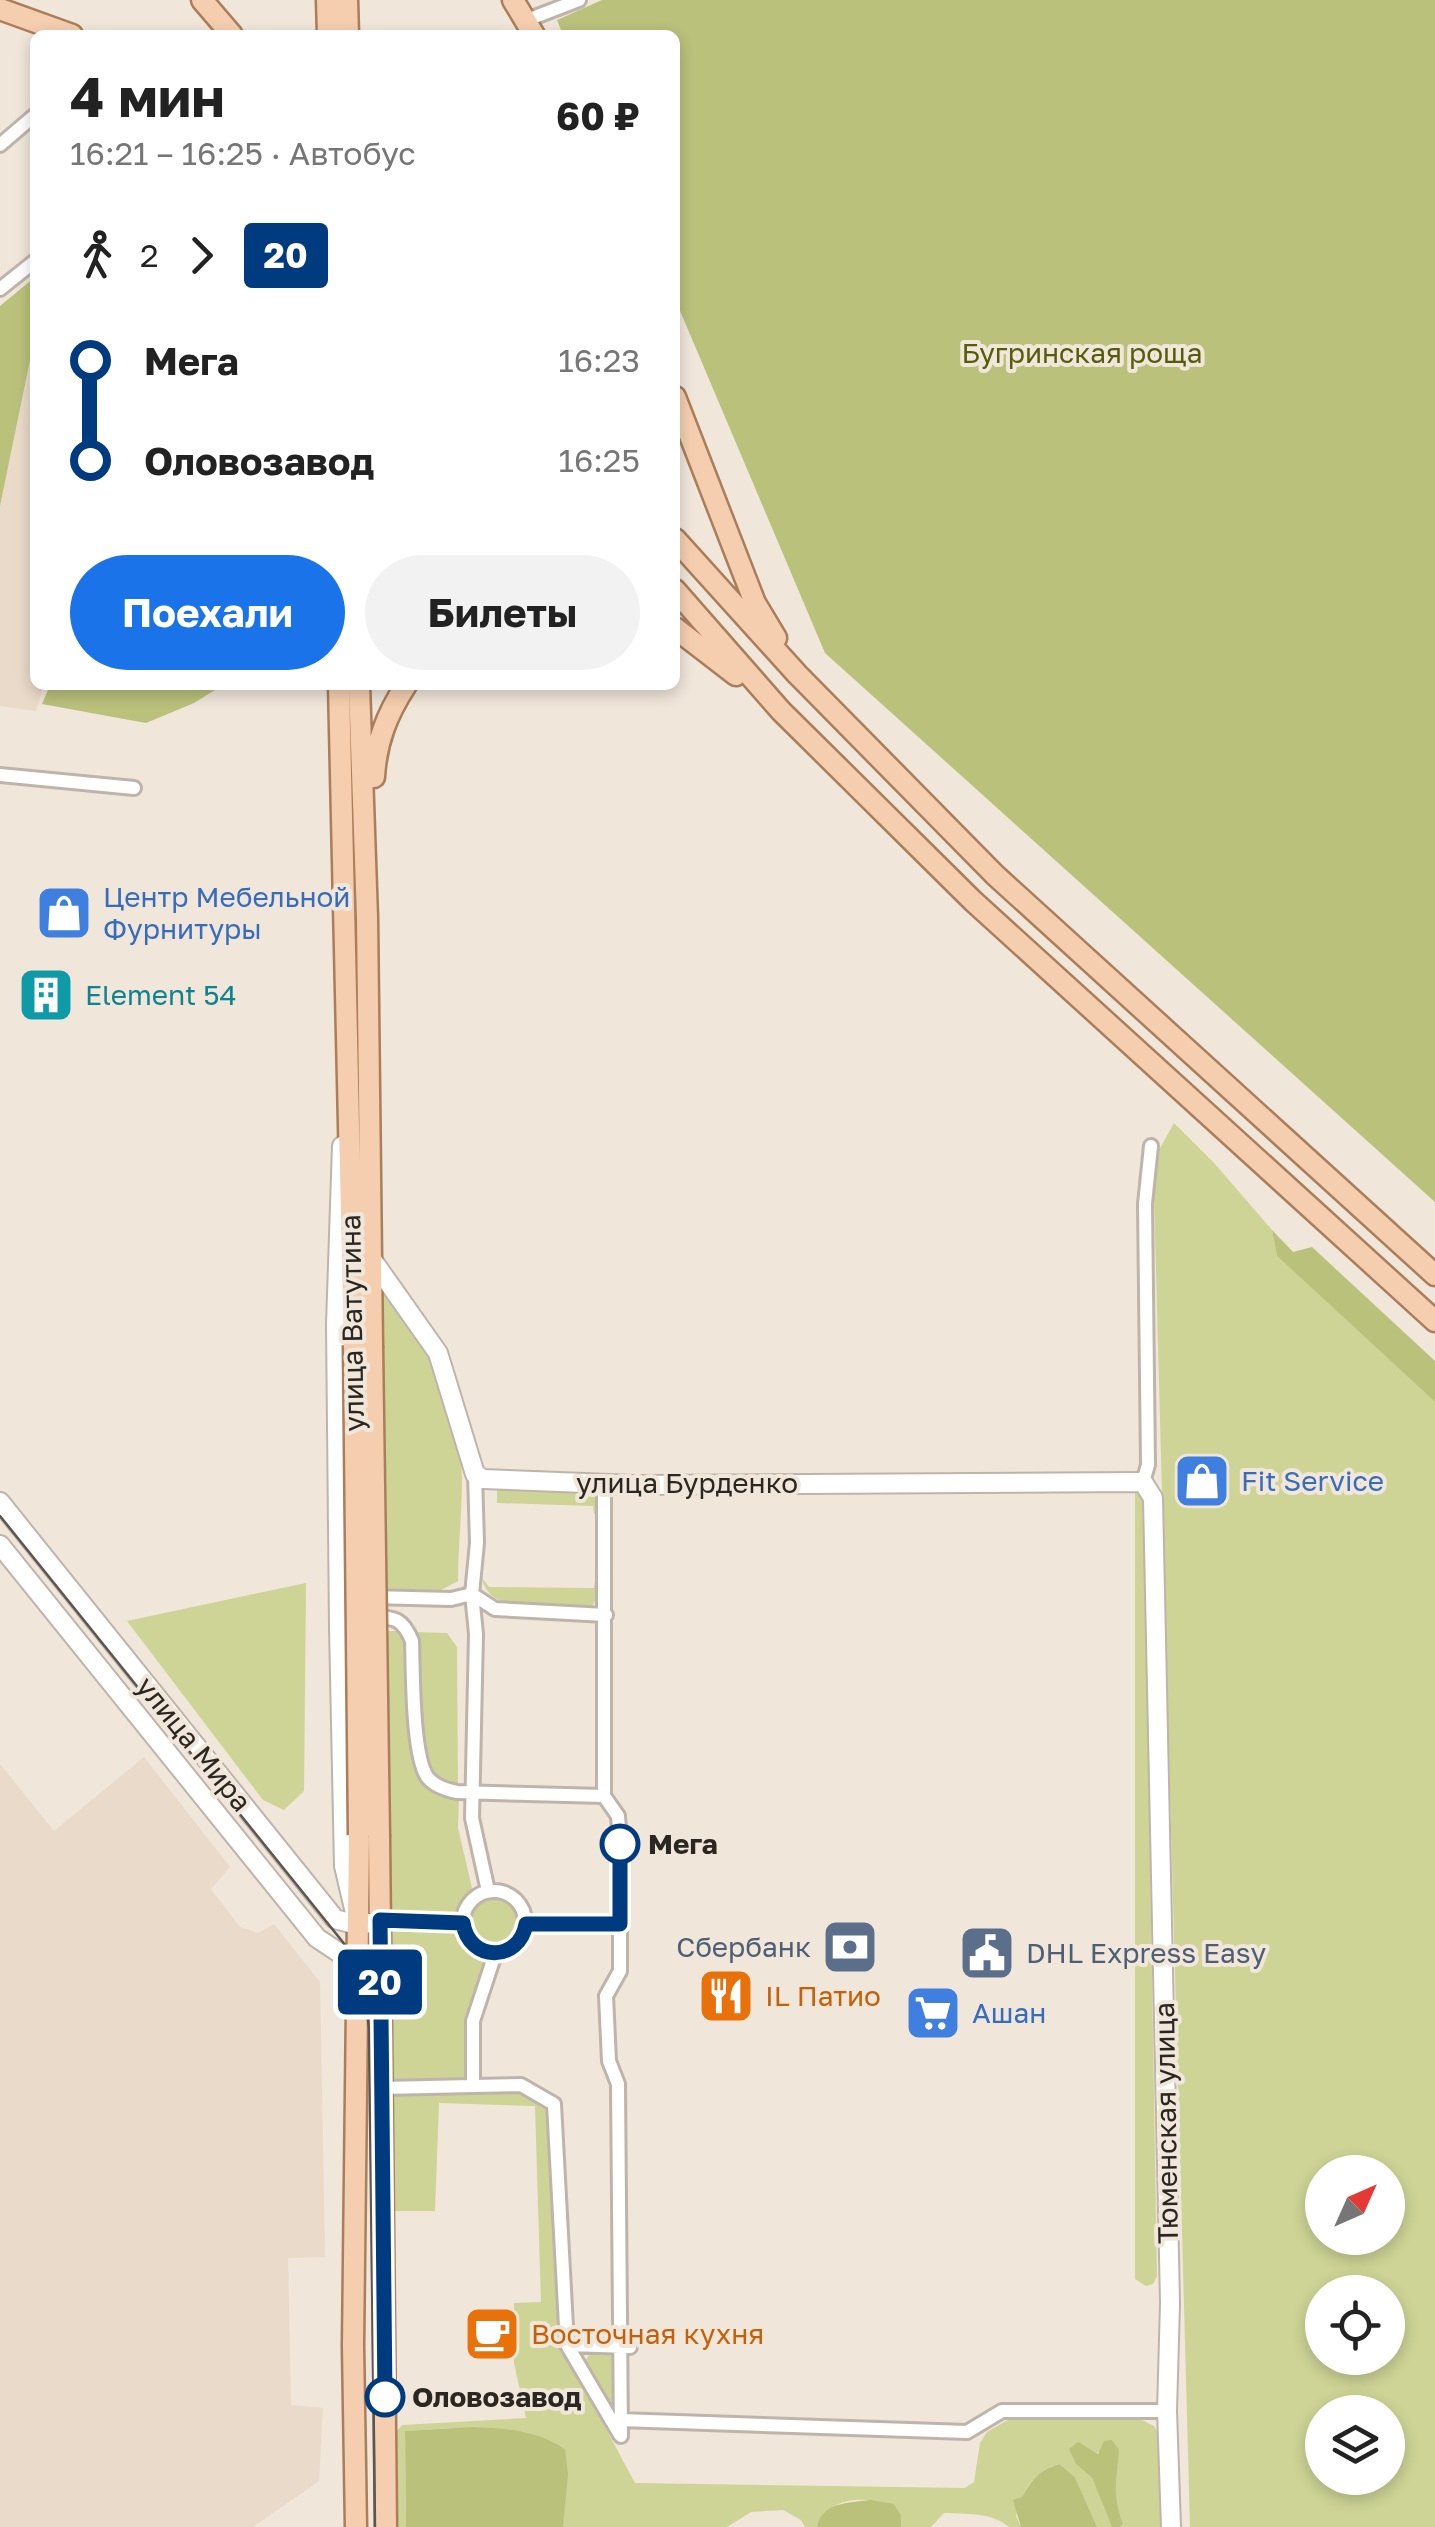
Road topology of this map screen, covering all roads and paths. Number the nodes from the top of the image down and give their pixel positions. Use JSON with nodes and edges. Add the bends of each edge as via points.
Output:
{"nodes":[{"id":1,"x":202,"y":0,"type":"edge"},
{"id":2,"x":328,"y":0,"type":"edge"},
{"id":3,"x":347,"y":0,"type":"edge"},
{"id":4,"x":513,"y":0,"type":"edge"},
{"id":5,"x":579,"y":0,"type":"edge"},
{"id":6,"x":0,"y":8,"type":"edge"},
{"id":7,"x":531,"y":27,"type":"edge"},
{"id":8,"x":59,"y":30,"type":"edge"},
{"id":9,"x":228,"y":30,"type":"edge"},
{"id":10,"x":328,"y":30,"type":"edge"},
{"id":11,"x":348,"y":30,"type":"edge"},
{"id":12,"x":30,"y":119,"type":"edge"},
{"id":13,"x":0,"y":144,"type":"edge"},
{"id":14,"x":30,"y":265,"type":"edge"},
{"id":15,"x":0,"y":289,"type":"edge"},
{"id":16,"x":680,"y":411,"type":"edge"},
{"id":17,"x":680,"y":545,"type":"edge"},
{"id":18,"x":680,"y":596,"type":"edge"},
{"id":19,"x":680,"y":632,"type":"edge"},
{"id":20,"x":797,"y":674,"type":"junction"},
{"id":21,"x":339,"y":690,"type":"edge"},
{"id":22,"x":360,"y":690,"type":"edge"},
{"id":23,"x":403,"y":690,"type":"edge"},
{"id":24,"x":780,"y":710,"type":"junction"},
{"id":25,"x":0,"y":775,"type":"edge"},
{"id":26,"x":134,"y":788,"type":"dead end"},
{"id":27,"x":364,"y":853,"type":"junction"},
{"id":28,"x":346,"y":1110,"type":"junction"},
{"id":29,"x":1151,"y":1146,"type":"dead end"},
{"id":30,"x":372,"y":1258,"type":"junction"},
{"id":31,"x":1435,"y":1276,"type":"edge"},
{"id":32,"x":1435,"y":1321,"type":"edge"},
{"id":33,"x":363,"y":1346,"type":"junction"},
{"id":34,"x":475,"y":1474,"type":"junction"},
{"id":35,"x":1142,"y":1482,"type":"junction"},
{"id":36,"x":604,"y":1484,"type":"junction"},
{"id":37,"x":0,"y":1502,"type":"edge"},
{"id":38,"x":0,"y":1545,"type":"edge"},
{"id":39,"x":472,"y":1594,"type":"junction"},
{"id":40,"x":338,"y":1597,"type":"junction"},
{"id":41,"x":82,"y":1604,"type":"junction"},
{"id":42,"x":606,"y":1615,"type":"junction"},
{"id":43,"x":339,"y":1617,"type":"junction"},
{"id":44,"x":62,"y":1622,"type":"junction"},
{"id":45,"x":472,"y":1793,"type":"junction"},
{"id":46,"x":604,"y":1796,"type":"junction"},
{"id":47,"x":369,"y":1836,"type":"junction"},
{"id":48,"x":344,"y":1866,"type":"junction"},
{"id":49,"x":311,"y":1889,"type":"junction"},
{"id":50,"x":488,"y":1891,"type":"junction"},
{"id":51,"x":380,"y":1920,"type":"junction"},
{"id":52,"x":357,"y":1921,"type":"junction"},
{"id":53,"x":463,"y":1923,"type":"junction"},
{"id":54,"x":526,"y":1924,"type":"junction"},
{"id":55,"x":620,"y":1924,"type":"junction"},
{"id":56,"x":494,"y":1954,"type":"junction"},
{"id":57,"x":380,"y":1960,"type":"junction"},
{"id":58,"x":358,"y":1962,"type":"junction"},
{"id":59,"x":473,"y":2086,"type":"junction"},
{"id":60,"x":382,"y":2088,"type":"junction"},
{"id":61,"x":567,"y":2346,"type":"junction"},
{"id":62,"x":625,"y":2347,"type":"junction"},
{"id":63,"x":1167,"y":2412,"type":"junction"},
{"id":64,"x":620,"y":2420,"type":"junction"},
{"id":65,"x":356,"y":2527,"type":"edge"},
{"id":66,"x":386,"y":2527,"type":"edge"},
{"id":67,"x":1171,"y":2527,"type":"edge"}],
"edges":[{"from":1,"to":9,"type":"main road"},
{"from":2,"to":10,"type":"main road"},
{"from":3,"to":11,"type":"main road"},
{"from":4,"to":7,"type":"main road"},
{"from":5,"to":7,"type":"street"},
{"from":6,"to":8,"type":"main road"},
{"from":12,"to":13,"type":"street"},
{"from":14,"to":15,"type":"street"},
{"from":16,"to":20,"type":"main road","via":[[756,603]]},
{"from":17,"to":20,"type":"main road"},
{"from":18,"to":24,"type":"main road"},
{"from":19,"to":24,"type":"main road"},
{"from":20,"to":31,"type":"main road","via":[[995,875]]},
{"from":21,"to":28,"type":"main road","name":"улица Ватутина"},
{"from":22,"to":27,"type":"main road","name":"улица Ватутина"},
{"from":23,"to":27,"type":"main road","via":[[375,752]]},
{"from":24,"to":32,"type":"main road","via":[[972,900]]},
{"from":25,"to":26,"type":"street"},
{"from":27,"to":30,"type":"main road","name":"улица Ватутина"},
{"from":28,"to":33,"type":"main road","name":"улица Ватутина"},
{"from":28,"to":40,"type":"street","via":[[337,1249]]},
{"from":29,"to":35,"type":"street","via":[[1145,1204],[1148,1465]]},
{"from":30,"to":33,"type":"main road","name":"улица Ватутина"},
{"from":30,"to":34,"type":"street","via":[[438,1353]]},
{"from":33,"to":47,"type":"main road","name":"улица Ватутина","bridge":true},
{"from":34,"to":36,"type":"street","name":"улица Бурденко"},
{"from":34,"to":39,"type":"street"},
{"from":35,"to":36,"type":"street","name":"улица Бурденко"},
{"from":35,"to":63,"type":"street","name":"Тюменская улица","via":[[1153,1498]]},
{"from":36,"to":42,"type":"street"},
{"from":37,"to":41,"type":"street","name":"улица Мира"},
{"from":38,"to":44,"type":"street","name":"улица Мира"},
{"from":39,"to":40,"type":"street","via":[[451,1600]]},
{"from":39,"to":42,"type":"street","via":[[495,1609]]},
{"from":39,"to":45,"type":"street"},
{"from":40,"to":43,"type":"street"},
{"from":41,"to":44,"type":"street"},
{"from":41,"to":49,"type":"street","name":"улица Мира"},
{"from":42,"to":46,"type":"street"},
{"from":43,"to":45,"type":"street","via":[[396,1617],[406,1625],[419,1758],[429,1779],[446,1790]]},
{"from":43,"to":48,"type":"street"},
{"from":44,"to":58,"type":"street","name":"улица Мира","via":[[317,1938]]},
{"from":45,"to":46,"type":"street"},
{"from":45,"to":50,"type":"street","via":[[473,1832]]},
{"from":46,"to":55,"type":"street","via":[[618,1816]]},
{"from":47,"to":51,"type":"main road","name":"улица Ватутина"},
{"from":47,"to":52,"type":"main road","name":"улица Ватутина"},
{"from":48,"to":49,"type":"street"},
{"from":48,"to":52,"type":"street"},
{"from":49,"to":52,"type":"street","name":"улица Мира","via":[[336,1920]]},
{"from":50,"to":53,"type":"street","via":[[473,1899]]},
{"from":50,"to":54,"type":"street","via":[[515,1898]]},
{"from":51,"to":52,"type":"street"},
{"from":51,"to":53,"type":"street"},
{"from":51,"to":57,"type":"main road"},
{"from":52,"to":58,"type":"main road","name":"улица Ватутина"},
{"from":53,"to":56,"type":"street","via":[[476,1948]]},
{"from":54,"to":55,"type":"street"},
{"from":54,"to":56,"type":"street","via":[[520,1942]]},
{"from":55,"to":62,"type":"street","via":[[620,1971],[606,1996],[609,2061],[618,2084]]},
{"from":56,"to":59,"type":"street","via":[[473,2021]]},
{"from":57,"to":58,"type":"street"},
{"from":57,"to":60,"type":"main road"},
{"from":58,"to":65,"type":"main road"},
{"from":59,"to":60,"type":"street"},
{"from":59,"to":61,"type":"street","via":[[521,2085],[554,2104]]},
{"from":60,"to":66,"type":"main road"},
{"from":61,"to":62,"type":"street"},
{"from":61,"to":64,"type":"street","via":[[621,2436]]},
{"from":62,"to":64,"type":"street"},
{"from":63,"to":64,"type":"street","via":[[1002,2412],[967,2432]]},
{"from":63,"to":67,"type":"street","name":"Тюменская улица"}]}
